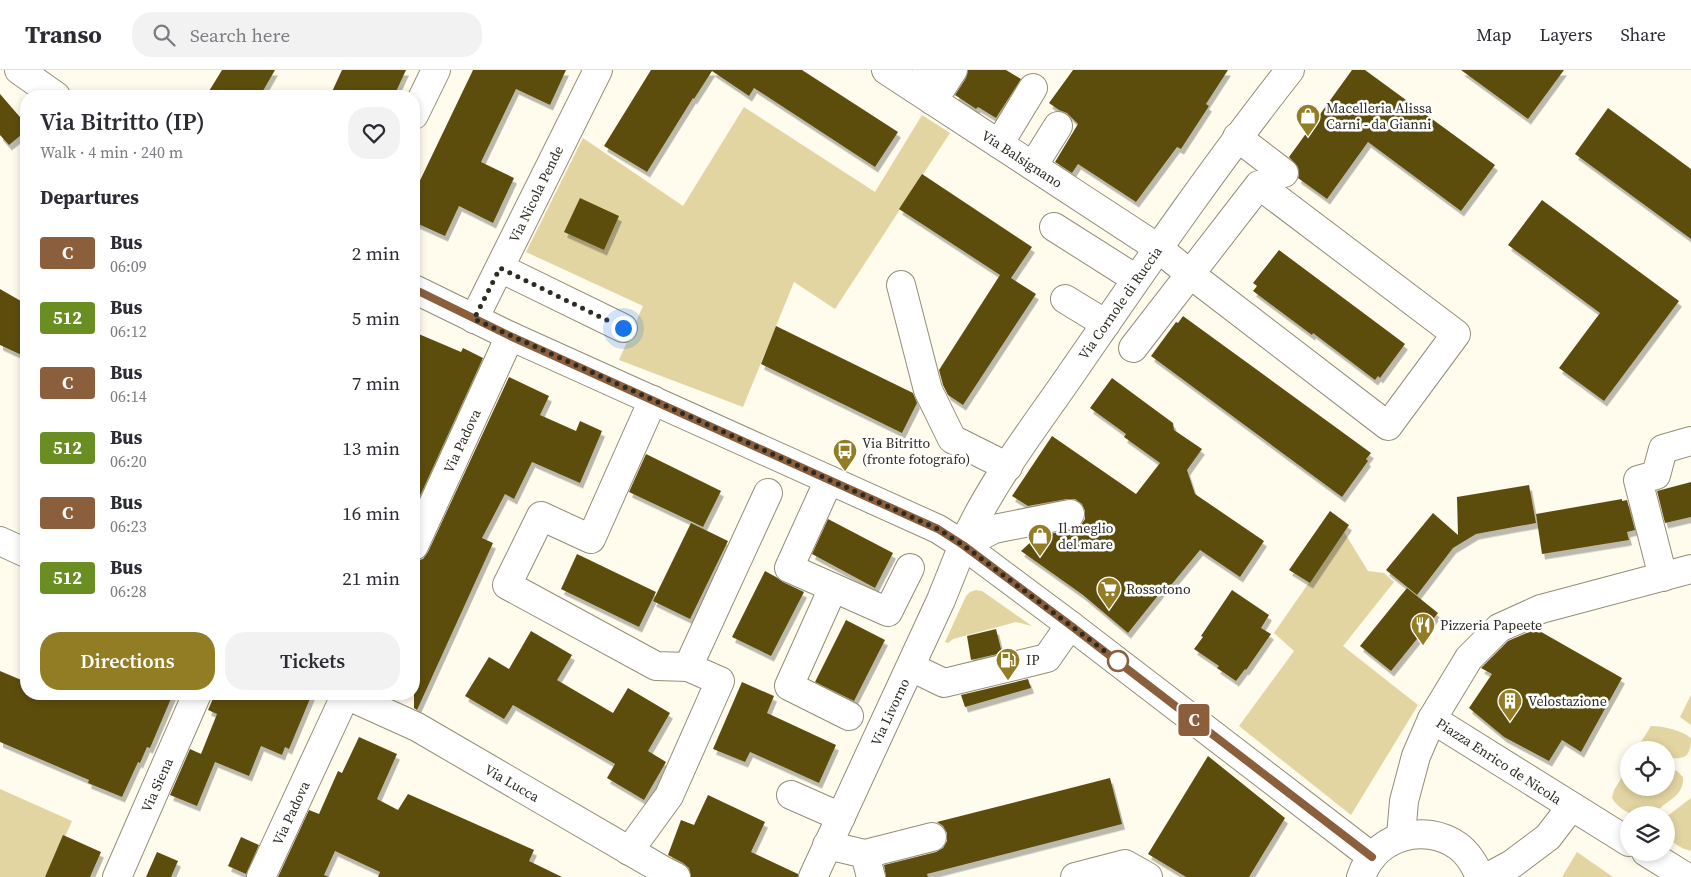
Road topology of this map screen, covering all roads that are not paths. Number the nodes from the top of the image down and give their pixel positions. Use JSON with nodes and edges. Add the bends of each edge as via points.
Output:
{"nodes":[{"id":1,"x":19,"y":70,"type":"edge"},
{"id":2,"x":436,"y":70,"type":"edge"},
{"id":3,"x":598,"y":70,"type":"edge"},
{"id":4,"x":886,"y":70,"type":"edge"},
{"id":5,"x":953,"y":70,"type":"edge"},
{"id":6,"x":1290,"y":70,"type":"edge"},
{"id":7,"x":926,"y":87,"type":"edge"},
{"id":8,"x":1033,"y":88,"type":"dead end"},
{"id":9,"x":47,"y":90,"type":"edge"},
{"id":10,"x":420,"y":103,"type":"edge"},
{"id":11,"x":1058,"y":126,"type":"dead end"},
{"id":12,"x":1237,"y":137,"type":"junction"},
{"id":13,"x":999,"y":144,"type":"junction"},
{"id":14,"x":1033,"y":166,"type":"junction"},
{"id":15,"x":1284,"y":172,"type":"dead end"},
{"id":16,"x":1054,"y":227,"type":"dead end"},
{"id":17,"x":1158,"y":248,"type":"junction"},
{"id":18,"x":500,"y":268,"type":"junction"},
{"id":19,"x":1190,"y":274,"type":"junction"},
{"id":20,"x":1136,"y":279,"type":"junction"},
{"id":21,"x":901,"y":285,"type":"dead end"},
{"id":22,"x":420,"y":292,"type":"edge"},
{"id":23,"x":1065,"y":299,"type":"dead end"},
{"id":24,"x":474,"y":319,"type":"junction"},
{"id":25,"x":1106,"y":324,"type":"junction"},
{"id":26,"x":623,"y":328,"type":"dead end"},
{"id":27,"x":510,"y":336,"type":"junction"},
{"id":28,"x":1133,"y":348,"type":"dead end"},
{"id":29,"x":653,"y":400,"type":"junction"},
{"id":30,"x":1691,"y":441,"type":"edge"},
{"id":31,"x":1008,"y":467,"type":"junction"},
{"id":32,"x":829,"y":480,"type":"junction"},
{"id":33,"x":768,"y":493,"type":"dead end"},
{"id":34,"x":1070,"y":514,"type":"dead end"},
{"id":35,"x":420,"y":533,"type":"edge"},
{"id":36,"x":0,"y":541,"type":"edge"},
{"id":37,"x":963,"y":545,"type":"junction"},
{"id":38,"x":20,"y":550,"type":"edge"},
{"id":39,"x":910,"y":568,"type":"dead end"},
{"id":40,"x":1691,"y":569,"type":"edge"},
{"id":41,"x":1662,"y":577,"type":"junction"},
{"id":42,"x":834,"y":588,"type":"junction"},
{"id":43,"x":1070,"y":625,"type":"junction"},
{"id":44,"x":688,"y":667,"type":"junction"},
{"id":45,"x":911,"y":667,"type":"junction"},
{"id":46,"x":194,"y":700,"type":"edge"},
{"id":47,"x":342,"y":700,"type":"edge"},
{"id":48,"x":358,"y":700,"type":"edge"},
{"id":49,"x":850,"y":716,"type":"dead end"},
{"id":50,"x":1432,"y":719,"type":"junction"},
{"id":51,"x":791,"y":795,"type":"dead end"},
{"id":52,"x":1571,"y":807,"type":"junction"},
{"id":53,"x":840,"y":817,"type":"junction"},
{"id":54,"x":1401,"y":836,"type":"junction"},
{"id":55,"x":932,"y":837,"type":"dead end"},
{"id":56,"x":1620,"y":837,"type":"edge"},
{"id":57,"x":827,"y":845,"type":"junction"},
{"id":58,"x":629,"y":851,"type":"junction"},
{"id":59,"x":1660,"y":861,"type":"edge"},
{"id":60,"x":868,"y":865,"type":"edge"},
{"id":61,"x":1367,"y":867,"type":"edge"},
{"id":62,"x":117,"y":877,"type":"edge"},
{"id":63,"x":261,"y":877,"type":"edge"},
{"id":64,"x":676,"y":877,"type":"edge"},
{"id":65,"x":813,"y":877,"type":"edge"},
{"id":66,"x":1075,"y":877,"type":"edge"},
{"id":67,"x":1148,"y":877,"type":"edge"},
{"id":68,"x":1480,"y":877,"type":"edge"},
{"id":69,"x":1488,"y":877,"type":"edge"},
{"id":70,"x":1686,"y":877,"type":"edge"}],
"edges":[{"from":1,"to":9,"type":"street"},
{"from":2,"to":10,"type":"street"},
{"from":3,"to":18,"type":"street","name":"Via Nicola Pende"},
{"from":4,"to":7,"type":"street","name":"Via Balsignano"},
{"from":5,"to":7,"type":"street"},
{"from":6,"to":12,"type":"street","name":"Via Cornole di Ruccia"},
{"from":7,"to":13,"type":"street","name":"Via Balsignano"},
{"from":8,"to":13,"type":"street"},
{"from":11,"to":14,"type":"street"},
{"from":12,"to":15,"type":"street"},
{"from":12,"to":17,"type":"street","name":"Via Cornole di Ruccia"},
{"from":13,"to":14,"type":"street","name":"Via Balsignano"},
{"from":14,"to":17,"type":"street","name":"Via Balsignano"},
{"from":16,"to":20,"type":"street"},
{"from":17,"to":19,"type":"street","name":"Via Balsignano"},
{"from":17,"to":20,"type":"street","name":"Via Cornole di Ruccia"},
{"from":18,"to":24,"type":"street","name":"Via Nicola Pende"},
{"from":18,"to":26,"type":"street"},
{"from":19,"to":19,"type":"street","name":"Via Balsignano","via":[[1259,185],[1456,334],[1388,426]]},
{"from":19,"to":28,"type":"street"},
{"from":20,"to":25,"type":"street","name":"Via Cornole di Ruccia"},
{"from":21,"to":31,"type":"street","via":[[928,390],[952,438]]},
{"from":22,"to":24,"type":"street"},
{"from":23,"to":25,"type":"street"},
{"from":24,"to":27,"type":"street"},
{"from":25,"to":31,"type":"street","name":"Via Cornole di Ruccia"},
{"from":27,"to":29,"type":"street"},
{"from":27,"to":35,"type":"street","name":"Via Padova"},
{"from":29,"to":32,"type":"street"},
{"from":29,"to":44,"type":"street","via":[[591,539],[541,516],[507,585],[656,666]]},
{"from":30,"to":41,"type":"street","via":[[1662,449],[1656,475],[1638,480]]},
{"from":31,"to":37,"type":"street","name":"Via Cornole di Ruccia","via":[[984,502]]},
{"from":32,"to":37,"type":"street","via":[[938,529]]},
{"from":32,"to":42,"type":"street","via":[[789,568]]},
{"from":33,"to":44,"type":"street"},
{"from":34,"to":37,"type":"street","via":[[994,529]]},
{"from":36,"to":38,"type":"street"},
{"from":37,"to":43,"type":"street"},
{"from":37,"to":45,"type":"street","name":"Via Livorno"},
{"from":39,"to":42,"type":"street","via":[[888,612]]},
{"from":40,"to":41,"type":"street","name":"Piazza Enrico de Nicola"},
{"from":41,"to":50,"type":"street","name":"Piazza Enrico de Nicola","via":[[1541,608],[1499,628],[1469,658]]},
{"from":42,"to":49,"type":"street","via":[[789,686]]},
{"from":43,"to":45,"type":"street","via":[[1047,658],[944,683]]},
{"from":43,"to":61,"type":"street"},
{"from":44,"to":58,"type":"street","via":[[720,681],[669,796]]},
{"from":45,"to":53,"type":"street","name":"Via Livorno"},
{"from":46,"to":62,"type":"street","name":"Via Siena"},
{"from":47,"to":63,"type":"street","name":"Via Padova"},
{"from":48,"to":58,"type":"street","name":"Via Lucca","via":[[416,727]]},
{"from":50,"to":52,"type":"street","name":"Piazza Enrico de Nicola"},
{"from":50,"to":54,"type":"street","via":[[1404,800]]},
{"from":51,"to":53,"type":"street"},
{"from":52,"to":56,"type":"street","name":"Piazza Enrico de Nicola"},
{"from":52,"to":69,"type":"street","via":[[1548,837]]},
{"from":53,"to":57,"type":"street","name":"Via Livorno"},
{"from":54,"to":61,"type":"street","via":[[1385,844]]},
{"from":54,"to":68,"type":"street","via":[[1421,833],[1442,836],[1473,861]]},
{"from":55,"to":60,"type":"street"},
{"from":57,"to":60,"type":"street"},
{"from":57,"to":65,"type":"street","name":"Via Livorno"},
{"from":58,"to":64,"type":"street","name":"Via Lucca"},
{"from":59,"to":70,"type":"street"},
{"from":66,"to":67,"type":"street","via":[[1125,864]]}]}
